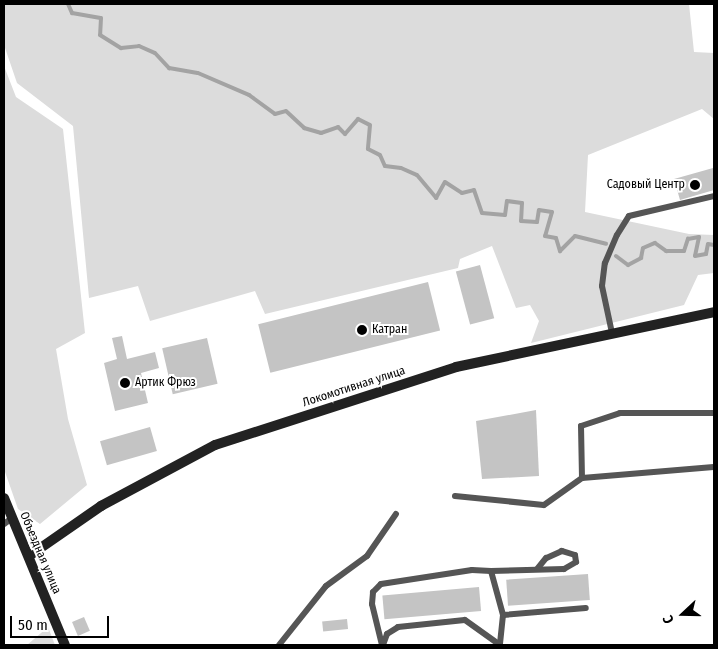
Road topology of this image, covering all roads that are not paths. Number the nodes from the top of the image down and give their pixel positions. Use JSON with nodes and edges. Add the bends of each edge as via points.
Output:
{"nodes":[{"id":1,"x":714,"y":196,"type":"edge"},
{"id":2,"x":714,"y":312,"type":"edge"},
{"id":3,"x":612,"y":333,"type":"junction"},
{"id":4,"x":714,"y":413,"type":"edge"},
{"id":5,"x":714,"y":468,"type":"edge"},
{"id":6,"x":582,"y":478,"type":"junction"},
{"id":7,"x":455,"y":496,"type":"dead end"},
{"id":8,"x":4,"y":498,"type":"edge"},
{"id":9,"x":396,"y":514,"type":"dead end"},
{"id":10,"x":8,"y":521,"type":"edge"},
{"id":11,"x":29,"y":556,"type":"junction"},
{"id":12,"x":538,"y":570,"type":"junction"},
{"id":13,"x":491,"y":571,"type":"junction"},
{"id":14,"x":586,"y":608,"type":"dead end"},
{"id":15,"x":503,"y":615,"type":"junction"},
{"id":16,"x":65,"y":645,"type":"edge"},
{"id":17,"x":279,"y":645,"type":"edge"},
{"id":18,"x":382,"y":645,"type":"edge"},
{"id":19,"x":500,"y":645,"type":"edge"}],
"edges":[{"from":1,"to":3,"type":"lane","via":[[629,216],[605,263],[602,286]]},
{"from":2,"to":3,"type":"street","name":"Локомотивная улица"},
{"from":3,"to":11,"type":"street","name":"Локомотивная улица","via":[[456,366],[215,445],[101,506]]},
{"from":4,"to":6,"type":"lane","via":[[620,413],[581,426]]},
{"from":5,"to":6,"type":"lane"},
{"from":6,"to":7,"type":"lane","via":[[544,505]]},
{"from":8,"to":10,"type":"street","name":"Объездная улица"},
{"from":9,"to":17,"type":"lane","via":[[367,556],[326,586]]},
{"from":10,"to":11,"type":"street","name":"Объездная улица"},
{"from":11,"to":16,"type":"street","name":"Объездная улица"},
{"from":12,"to":12,"type":"lane","via":[[564,569],[576,562],[575,555],[562,551],[546,558]]},
{"from":12,"to":13,"type":"lane"},
{"from":13,"to":15,"type":"lane"},
{"from":13,"to":18,"type":"lane","via":[[472,570],[382,584],[373,592],[372,604]]},
{"from":14,"to":15,"type":"lane"},
{"from":15,"to":19,"type":"lane"},
{"from":18,"to":19,"type":"lane","via":[[387,634],[398,627],[465,620]]}]}
